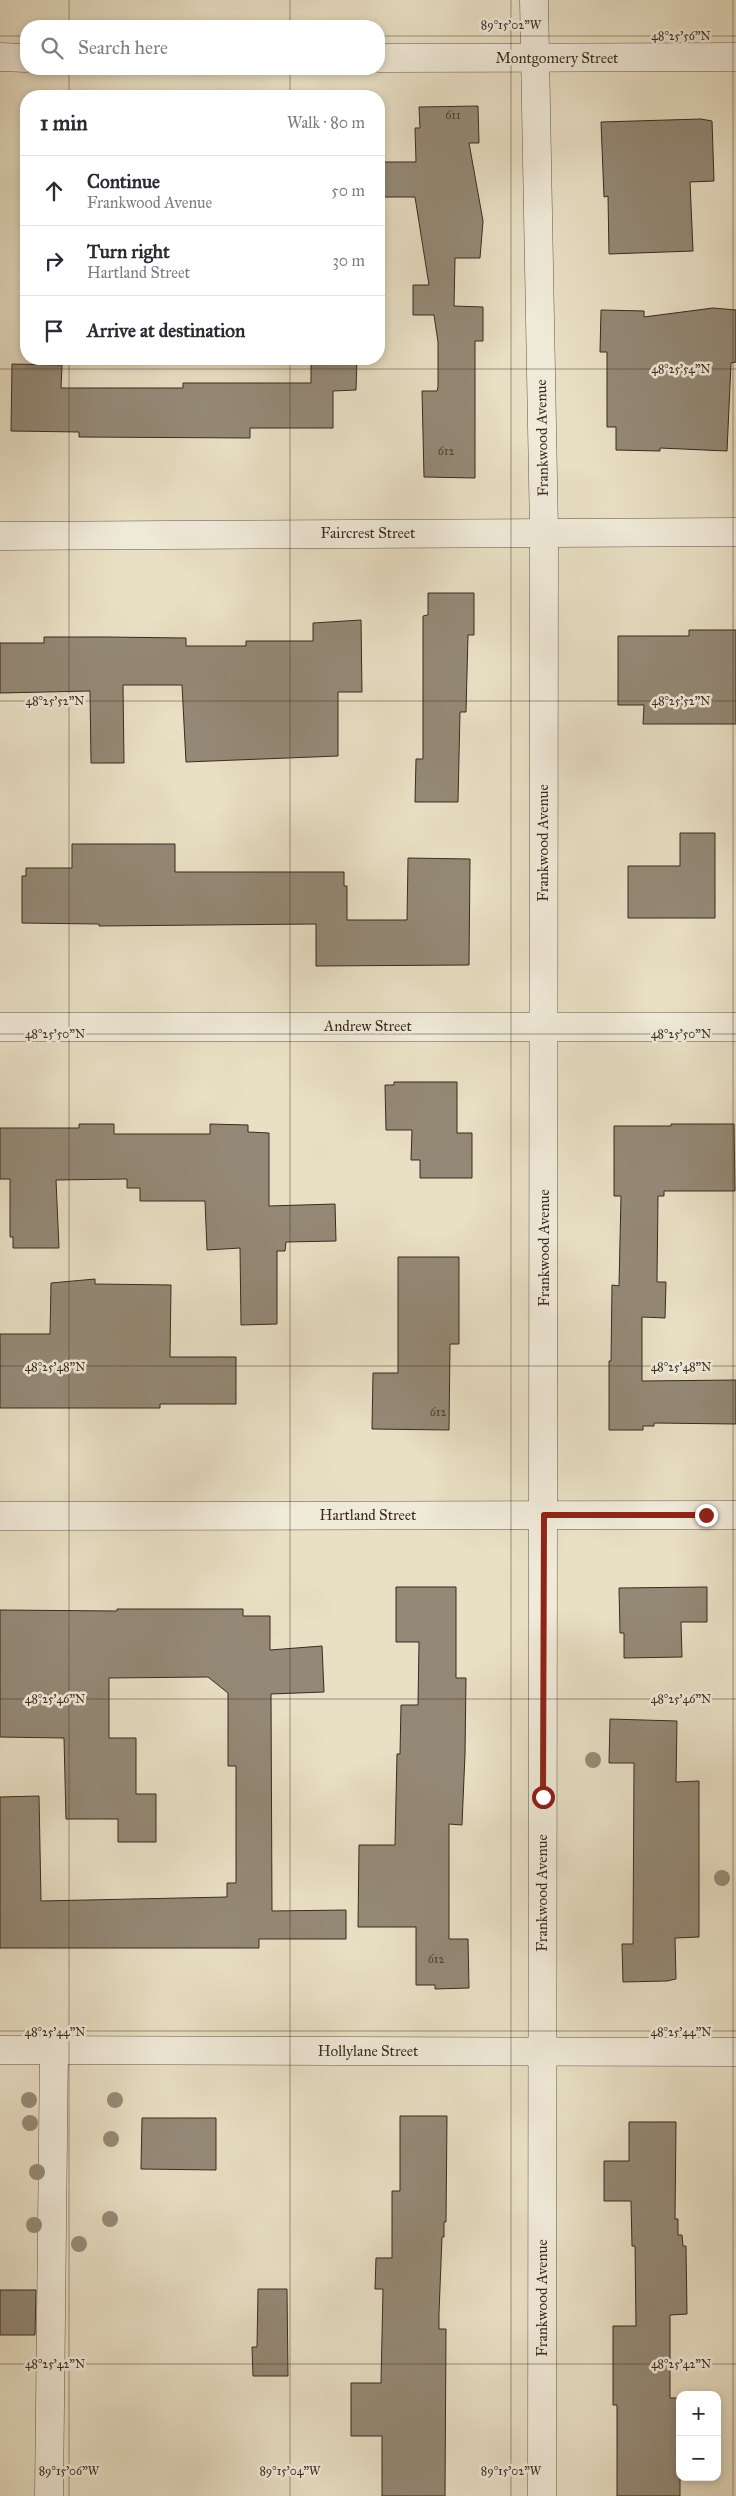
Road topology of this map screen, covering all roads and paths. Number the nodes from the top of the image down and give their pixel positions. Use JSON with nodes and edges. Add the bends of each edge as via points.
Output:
{"nodes":[{"id":1,"x":534,"y":0,"type":"edge"},
{"id":2,"x":736,"y":57,"type":"edge"},
{"id":3,"x":0,"y":58,"type":"edge"},
{"id":4,"x":20,"y":58,"type":"edge"},
{"id":5,"x":385,"y":58,"type":"edge"},
{"id":6,"x":534,"y":59,"type":"junction"},
{"id":7,"x":544,"y":532,"type":"junction"},
{"id":8,"x":736,"y":532,"type":"edge"},
{"id":9,"x":0,"y":536,"type":"edge"},
{"id":10,"x":543,"y":1026,"type":"junction"},
{"id":11,"x":736,"y":1026,"type":"edge"},
{"id":12,"x":0,"y":1027,"type":"edge"},
{"id":13,"x":544,"y":1515,"type":"junction"},
{"id":14,"x":736,"y":1515,"type":"edge"},
{"id":15,"x":0,"y":1516,"type":"edge"},
{"id":16,"x":0,"y":2050,"type":"edge"},
{"id":17,"x":54,"y":2050,"type":"junction"},
{"id":18,"x":542,"y":2051,"type":"junction"},
{"id":19,"x":736,"y":2052,"type":"edge"},
{"id":20,"x":49,"y":2496,"type":"edge"},
{"id":21,"x":542,"y":2496,"type":"edge"}],
"edges":[{"from":1,"to":6,"type":"street","name":"Frankwood Avenue"},
{"from":2,"to":6,"type":"street","name":"Montgomery Street"},
{"from":3,"to":4,"type":"street"},
{"from":5,"to":6,"type":"street","name":"Montgomery Street"},
{"from":6,"to":7,"type":"street","name":"Frankwood Avenue"},
{"from":7,"to":8,"type":"street","name":"Faircrest Street"},
{"from":7,"to":9,"type":"street","name":"Faircrest Street"},
{"from":7,"to":10,"type":"street","name":"Frankwood Avenue"},
{"from":10,"to":11,"type":"street","name":"Andrew Street"},
{"from":10,"to":12,"type":"street","name":"Andrew Street"},
{"from":10,"to":13,"type":"street","name":"Frankwood Avenue"},
{"from":13,"to":14,"type":"street","name":"Hartland Street"},
{"from":13,"to":15,"type":"street","name":"Hartland Street"},
{"from":13,"to":18,"type":"street","name":"Frankwood Avenue"},
{"from":16,"to":17,"type":"street","name":"Hollylane Street"},
{"from":17,"to":18,"type":"street","name":"Hollylane Street"},
{"from":17,"to":20,"type":"street"},
{"from":18,"to":19,"type":"street","name":"Hollylane Street"},
{"from":18,"to":21,"type":"street","name":"Frankwood Avenue"}]}
